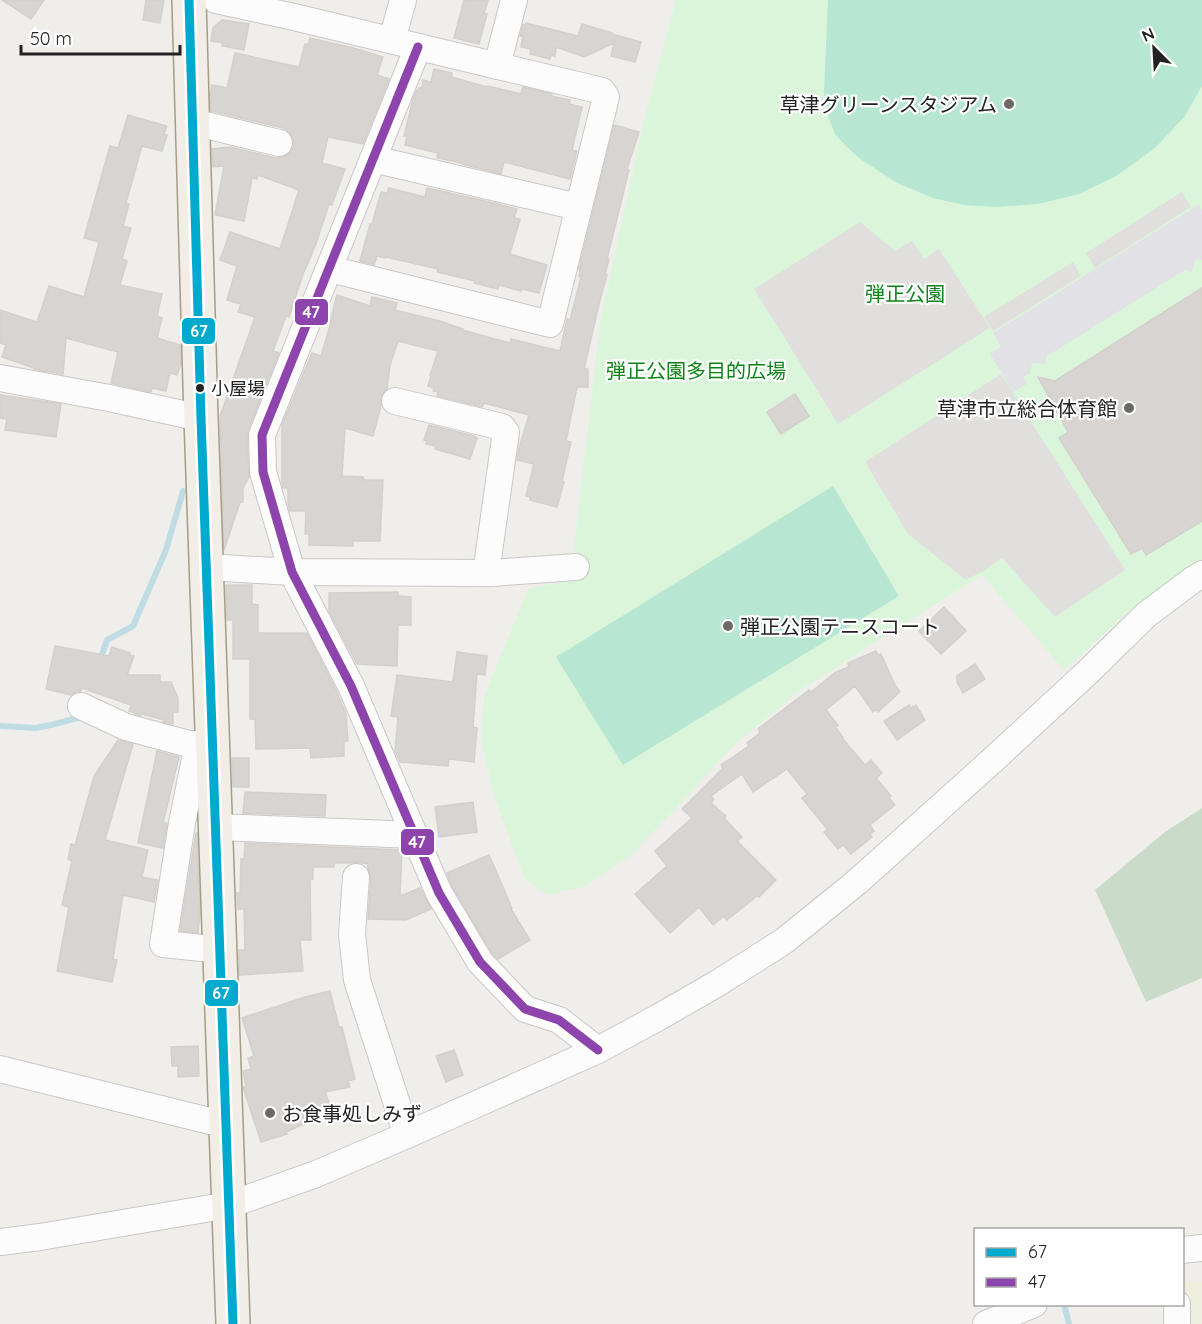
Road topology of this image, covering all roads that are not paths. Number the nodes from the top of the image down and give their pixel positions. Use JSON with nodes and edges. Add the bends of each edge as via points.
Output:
{"nodes":[{"id":1,"x":189,"y":0,"type":"edge"},
{"id":2,"x":216,"y":0,"type":"edge"},
{"id":3,"x":403,"y":0,"type":"edge"},
{"id":4,"x":514,"y":0,"type":"edge"},
{"id":5,"x":295,"y":8,"type":"edge"},
{"id":6,"x":392,"y":40,"type":"junction"},
{"id":7,"x":418,"y":47,"type":"junction"},
{"id":8,"x":497,"y":66,"type":"junction"},
{"id":9,"x":193,"y":122,"type":"junction"},
{"id":10,"x":279,"y":143,"type":"dead end"},
{"id":11,"x":373,"y":159,"type":"junction"},
{"id":12,"x":578,"y":207,"type":"junction"},
{"id":13,"x":330,"y":269,"type":"junction"},
{"id":14,"x":0,"y":378,"type":"edge"},
{"id":15,"x":395,"y":401,"type":"dead end"},
{"id":16,"x":201,"y":418,"type":"junction"},
{"id":17,"x":207,"y":567,"type":"junction"},
{"id":18,"x":576,"y":567,"type":"dead end"},
{"id":19,"x":292,"y":572,"type":"junction"},
{"id":20,"x":486,"y":573,"type":"junction"},
{"id":21,"x":1202,"y":574,"type":"edge"},
{"id":22,"x":81,"y":706,"type":"dead end"},
{"id":23,"x":206,"y":744,"type":"junction"},
{"id":24,"x":216,"y":827,"type":"junction"},
{"id":25,"x":415,"y":835,"type":"junction"},
{"id":26,"x":356,"y":877,"type":"dead end"},
{"id":27,"x":220,"y":950,"type":"junction"},
{"id":28,"x":598,"y":1050,"type":"junction"},
{"id":29,"x":0,"y":1069,"type":"edge"},
{"id":30,"x":226,"y":1125,"type":"junction"},
{"id":31,"x":407,"y":1135,"type":"junction"},
{"id":32,"x":229,"y":1205,"type":"junction"},
{"id":33,"x":0,"y":1242,"type":"edge"},
{"id":34,"x":1202,"y":1248,"type":"edge"},
{"id":35,"x":1184,"y":1250,"type":"edge"},
{"id":36,"x":1031,"y":1306,"type":"edge"},
{"id":37,"x":1177,"y":1306,"type":"edge"},
{"id":38,"x":233,"y":1324,"type":"edge"},
{"id":39,"x":986,"y":1324,"type":"edge"},
{"id":40,"x":1177,"y":1324,"type":"edge"}],
"edges":[{"from":1,"to":9,"type":"main road"},
{"from":2,"to":5,"type":"street"},
{"from":3,"to":6,"type":"street"},
{"from":4,"to":8,"type":"street"},
{"from":5,"to":6,"type":"street"},
{"from":6,"to":7,"type":"street"},
{"from":7,"to":8,"type":"street"},
{"from":7,"to":11,"type":"street"},
{"from":8,"to":12,"type":"street","via":[[602,92],[606,97]]},
{"from":9,"to":10,"type":"street"},
{"from":9,"to":16,"type":"main road"},
{"from":11,"to":12,"type":"street"},
{"from":11,"to":13,"type":"street"},
{"from":12,"to":13,"type":"street","via":[[550,324]]},
{"from":13,"to":19,"type":"street","via":[[262,435],[263,472]]},
{"from":14,"to":16,"type":"street"},
{"from":15,"to":20,"type":"street","via":[[502,427],[506,432]]},
{"from":16,"to":17,"type":"main road"},
{"from":17,"to":19,"type":"street"},
{"from":17,"to":23,"type":"main road"},
{"from":18,"to":20,"type":"street"},
{"from":19,"to":20,"type":"street"},
{"from":19,"to":25,"type":"street","via":[[351,686]]},
{"from":21,"to":28,"type":"street","via":[[1146,615],[988,765],[857,882],[784,941]]},
{"from":22,"to":23,"type":"street","via":[[126,727],[189,744]]},
{"from":23,"to":24,"type":"main road"},
{"from":23,"to":27,"type":"street","via":[[182,823],[163,944]]},
{"from":24,"to":25,"type":"street"},
{"from":24,"to":27,"type":"main road"},
{"from":25,"to":28,"type":"street","via":[[439,892],[480,962],[525,1009],[559,1020]]},
{"from":26,"to":31,"type":"street","via":[[352,934],[357,980]]},
{"from":27,"to":30,"type":"main road"},
{"from":28,"to":31,"type":"street"},
{"from":29,"to":30,"type":"street"},
{"from":30,"to":32,"type":"main road"},
{"from":31,"to":32,"type":"street"},
{"from":32,"to":33,"type":"street"},
{"from":32,"to":38,"type":"main road"},
{"from":34,"to":35,"type":"street"},
{"from":36,"to":39,"type":"street"},
{"from":37,"to":40,"type":"street"}]}
